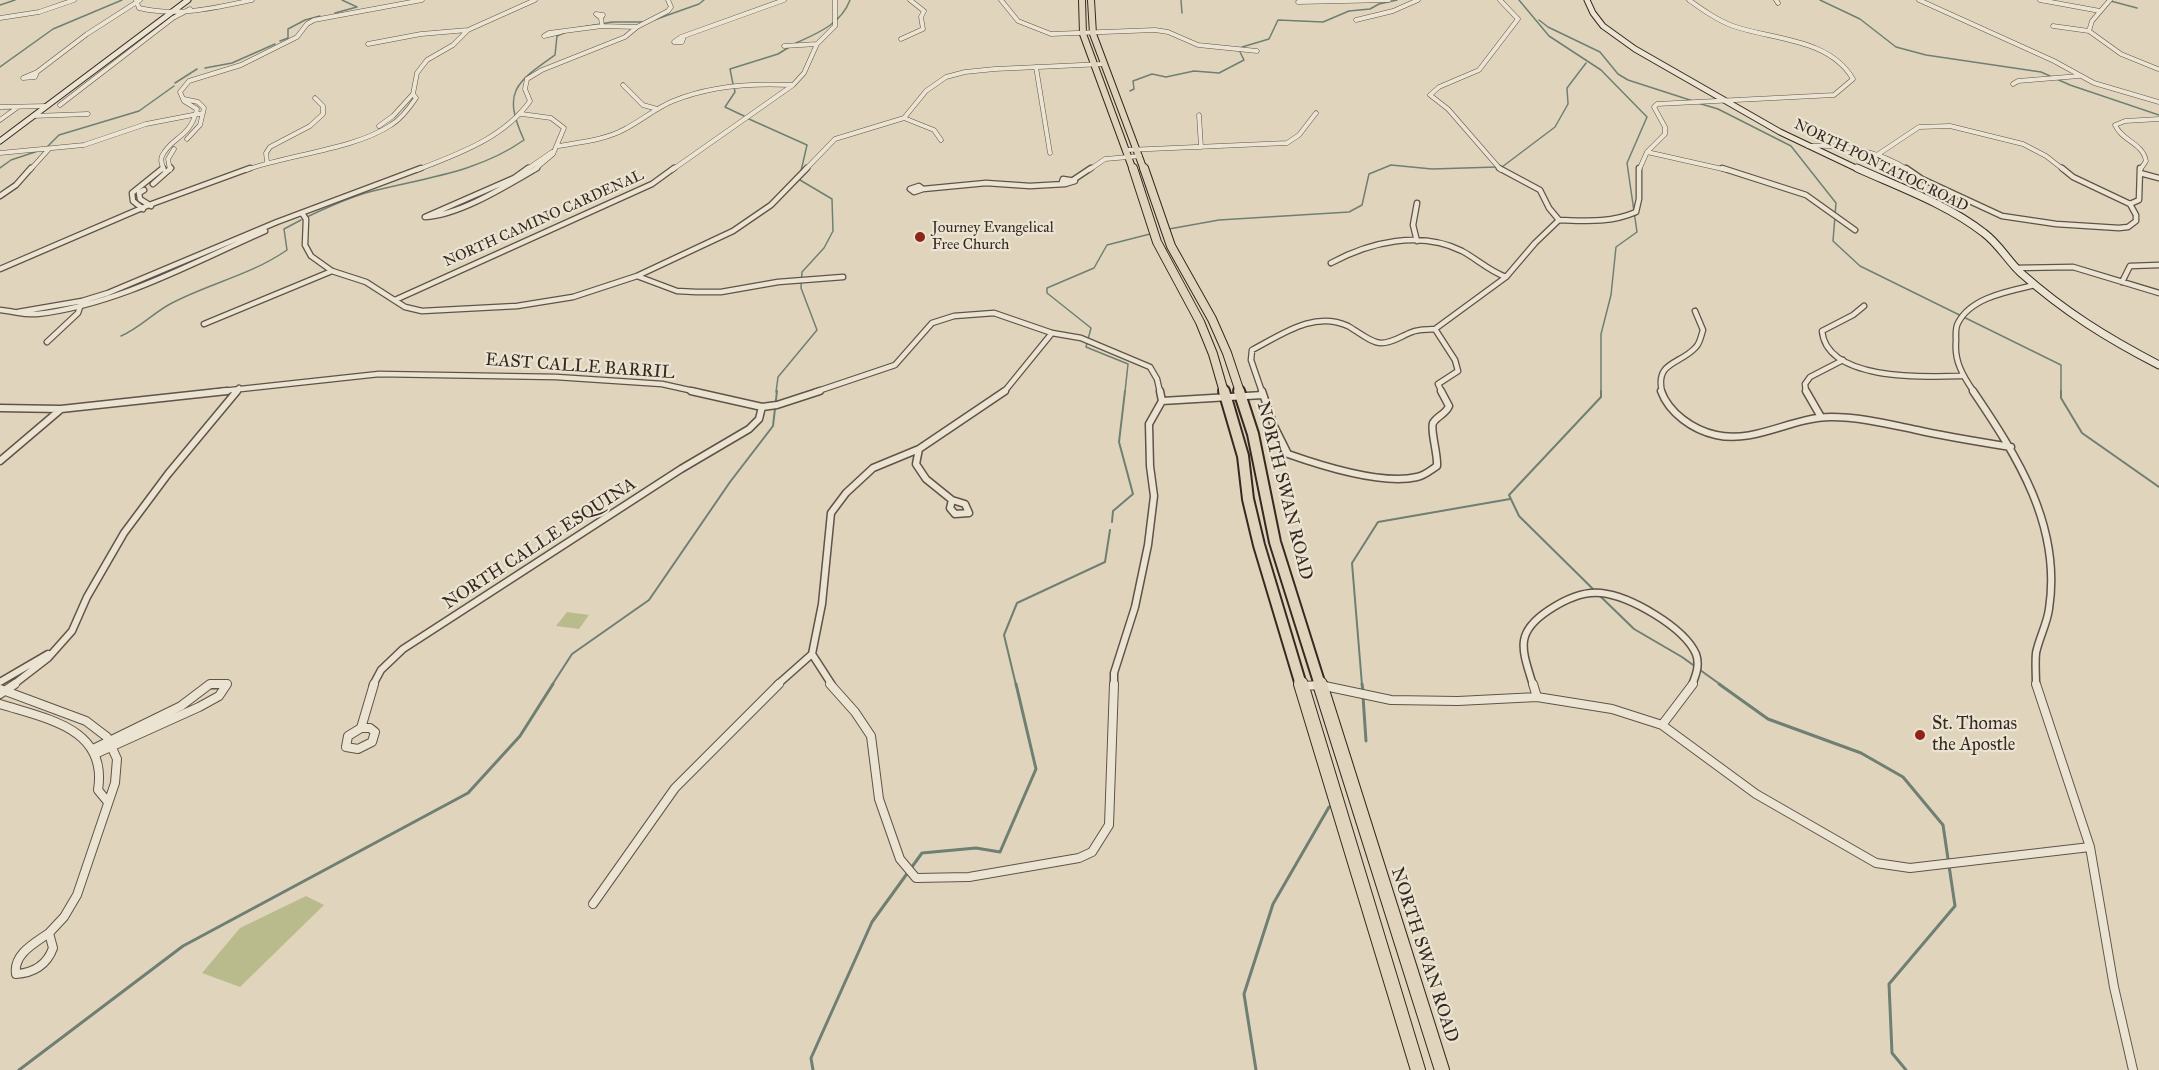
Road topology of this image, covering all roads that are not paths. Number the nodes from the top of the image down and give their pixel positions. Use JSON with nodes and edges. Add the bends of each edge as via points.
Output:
{"nodes":[{"id":1,"x":74,"y":0,"type":"edge"},
{"id":2,"x":138,"y":0,"type":"edge"},
{"id":3,"x":180,"y":0,"type":"edge"},
{"id":4,"x":188,"y":0,"type":"edge"},
{"id":5,"x":252,"y":0,"type":"edge"},
{"id":6,"x":422,"y":0,"type":"edge"},
{"id":7,"x":536,"y":0,"type":"edge"},
{"id":8,"x":668,"y":0,"type":"edge"},
{"id":9,"x":784,"y":0,"type":"edge"},
{"id":10,"x":835,"y":0,"type":"edge"},
{"id":11,"x":910,"y":0,"type":"edge"},
{"id":12,"x":1001,"y":0,"type":"edge"},
{"id":13,"x":1082,"y":0,"type":"edge"},
{"id":14,"x":1091,"y":0,"type":"edge"},
{"id":15,"x":1389,"y":0,"type":"edge"},
{"id":16,"x":1417,"y":0,"type":"edge"},
{"id":17,"x":1500,"y":0,"type":"edge"},
{"id":18,"x":1587,"y":0,"type":"edge"},
{"id":19,"x":1689,"y":0,"type":"edge"},
{"id":20,"x":1918,"y":0,"type":"edge"},
{"id":21,"x":2040,"y":0,"type":"edge"},
{"id":22,"x":2110,"y":0,"type":"edge"},
{"id":23,"x":1313,"y":1,"type":"edge"},
{"id":24,"x":139,"y":8,"type":"junction"},
{"id":25,"x":124,"y":9,"type":"junction"},
{"id":26,"x":190,"y":9,"type":"junction"},
{"id":27,"x":167,"y":10,"type":"junction"},
{"id":28,"x":175,"y":10,"type":"junction"},
{"id":29,"x":2100,"y":11,"type":"junction"},
{"id":30,"x":0,"y":18,"type":"edge"},
{"id":31,"x":601,"y":18,"type":"dead end"},
{"id":32,"x":1356,"y":20,"type":"dead end"},
{"id":33,"x":602,"y":26,"type":"junction"},
{"id":34,"x":2053,"y":26,"type":"dead end"},
{"id":35,"x":637,"y":27,"type":"junction"},
{"id":36,"x":468,"y":30,"type":"junction"},
{"id":37,"x":2089,"y":31,"type":"junction"},
{"id":38,"x":561,"y":32,"type":"dead end"},
{"id":39,"x":1083,"y":34,"type":"junction"},
{"id":40,"x":1093,"y":34,"type":"junction"},
{"id":41,"x":684,"y":36,"type":"dead end"},
{"id":42,"x":901,"y":39,"type":"dead end"},
{"id":43,"x":368,"y":44,"type":"dead end"},
{"id":44,"x":817,"y":44,"type":"junction"},
{"id":45,"x":784,"y":46,"type":"dead end"},
{"id":46,"x":1236,"y":50,"type":"junction"},
{"id":47,"x":1103,"y":63,"type":"junction"},
{"id":48,"x":1092,"y":64,"type":"junction"},
{"id":49,"x":1036,"y":67,"type":"junction"},
{"id":50,"x":2158,"y":69,"type":"edge"},
{"id":51,"x":36,"y":72,"type":"dead end"},
{"id":52,"x":2079,"y":76,"type":"junction"},
{"id":53,"x":2013,"y":84,"type":"dead end"},
{"id":54,"x":623,"y":85,"type":"dead end"},
{"id":55,"x":793,"y":85,"type":"junction"},
{"id":56,"x":315,"y":98,"type":"dead end"},
{"id":57,"x":1723,"y":101,"type":"junction"},
{"id":58,"x":2159,"y":102,"type":"edge"},
{"id":59,"x":60,"y":105,"type":"dead end"},
{"id":60,"x":37,"y":106,"type":"junction"},
{"id":61,"x":47,"y":106,"type":"junction"},
{"id":62,"x":0,"y":107,"type":"edge"},
{"id":63,"x":18,"y":107,"type":"junction"},
{"id":64,"x":657,"y":109,"type":"junction"},
{"id":65,"x":1316,"y":113,"type":"dead end"},
{"id":66,"x":88,"y":114,"type":"dead end"},
{"id":67,"x":522,"y":114,"type":"junction"},
{"id":68,"x":200,"y":115,"type":"junction"},
{"id":69,"x":1199,"y":115,"type":"dead end"},
{"id":70,"x":33,"y":116,"type":"junction"},
{"id":71,"x":904,"y":118,"type":"junction"},
{"id":72,"x":2159,"y":119,"type":"edge"},
{"id":73,"x":0,"y":120,"type":"edge"},
{"id":74,"x":0,"y":134,"type":"edge"},
{"id":75,"x":941,"y":140,"type":"dead end"},
{"id":76,"x":0,"y":141,"type":"edge"},
{"id":77,"x":558,"y":146,"type":"junction"},
{"id":78,"x":1808,"y":146,"type":"junction"},
{"id":79,"x":1201,"y":147,"type":"junction"},
{"id":80,"x":49,"y":151,"type":"junction"},
{"id":81,"x":552,"y":152,"type":"junction"},
{"id":82,"x":1647,"y":152,"type":"junction"},
{"id":83,"x":1050,"y":153,"type":"dead end"},
{"id":84,"x":1133,"y":153,"type":"junction"},
{"id":85,"x":0,"y":154,"type":"edge"},
{"id":86,"x":1877,"y":155,"type":"junction"},
{"id":87,"x":267,"y":162,"type":"junction"},
{"id":88,"x":2140,"y":173,"type":"junction"},
{"id":89,"x":2159,"y":178,"type":"edge"},
{"id":90,"x":923,"y":189,"type":"dead end"},
{"id":91,"x":0,"y":196,"type":"edge"},
{"id":92,"x":1417,"y":203,"type":"dead end"},
{"id":93,"x":2130,"y":204,"type":"junction"},
{"id":94,"x":151,"y":205,"type":"junction"},
{"id":95,"x":143,"y":208,"type":"junction"},
{"id":96,"x":302,"y":213,"type":"junction"},
{"id":97,"x":1559,"y":220,"type":"junction"},
{"id":98,"x":1855,"y":230,"type":"dead end"},
{"id":99,"x":1417,"y":241,"type":"junction"},
{"id":100,"x":1331,"y":263,"type":"dead end"},
{"id":101,"x":2159,"y":265,"type":"edge"},
{"id":102,"x":2015,"y":268,"type":"junction"},
{"id":103,"x":0,"y":271,"type":"edge"},
{"id":104,"x":332,"y":271,"type":"junction"},
{"id":105,"x":637,"y":276,"type":"junction"},
{"id":106,"x":843,"y":277,"type":"dead end"},
{"id":107,"x":1506,"y":277,"type":"junction"},
{"id":108,"x":2122,"y":282,"type":"junction"},
{"id":109,"x":2035,"y":285,"type":"junction"},
{"id":110,"x":2159,"y":293,"type":"edge"},
{"id":111,"x":395,"y":300,"type":"junction"},
{"id":112,"x":81,"y":303,"type":"junction"},
{"id":113,"x":1864,"y":306,"type":"dead end"},
{"id":114,"x":0,"y":310,"type":"edge"},
{"id":115,"x":1695,"y":311,"type":"dead end"},
{"id":116,"x":204,"y":324,"type":"dead end"},
{"id":117,"x":1435,"y":329,"type":"junction"},
{"id":118,"x":1052,"y":333,"type":"junction"},
{"id":119,"x":47,"y":342,"type":"dead end"},
{"id":120,"x":1843,"y":360,"type":"junction"},
{"id":121,"x":2159,"y":365,"type":"edge"},
{"id":122,"x":1963,"y":376,"type":"junction"},
{"id":123,"x":239,"y":388,"type":"junction"},
{"id":124,"x":1263,"y":395,"type":"junction"},
{"id":125,"x":1241,"y":396,"type":"junction"},
{"id":126,"x":1225,"y":397,"type":"junction"},
{"id":127,"x":1162,"y":401,"type":"junction"},
{"id":128,"x":762,"y":407,"type":"junction"},
{"id":129,"x":0,"y":408,"type":"edge"},
{"id":130,"x":61,"y":409,"type":"junction"},
{"id":131,"x":1821,"y":417,"type":"junction"},
{"id":132,"x":2011,"y":447,"type":"junction"},
{"id":133,"x":920,"y":449,"type":"junction"},
{"id":134,"x":0,"y":461,"type":"edge"},
{"id":135,"x":952,"y":500,"type":"dead end"},
{"id":136,"x":56,"y":649,"type":"junction"},
{"id":137,"x":812,"y":654,"type":"junction"},
{"id":138,"x":0,"y":682,"type":"edge"},
{"id":139,"x":1320,"y":685,"type":"junction"},
{"id":140,"x":1304,"y":687,"type":"junction"},
{"id":141,"x":2,"y":691,"type":"edge"},
{"id":142,"x":1537,"y":697,"type":"junction"},
{"id":143,"x":0,"y":704,"type":"edge"},
{"id":144,"x":1662,"y":725,"type":"junction"},
{"id":145,"x":361,"y":728,"type":"dead end"},
{"id":146,"x":110,"y":744,"type":"junction"},
{"id":147,"x":94,"y":752,"type":"junction"},
{"id":148,"x":107,"y":801,"type":"junction"},
{"id":149,"x":2090,"y":846,"type":"junction"},
{"id":150,"x":592,"y":904,"type":"dead end"},
{"id":151,"x":49,"y":933,"type":"junction"},
{"id":152,"x":1429,"y":1029,"type":"junction"},
{"id":153,"x":1407,"y":1031,"type":"junction"},
{"id":154,"x":1418,"y":1070,"type":"edge"},
{"id":155,"x":1442,"y":1070,"type":"edge"},
{"id":156,"x":2133,"y":1070,"type":"edge"}],
"edges":[{"from":1,"to":30,"type":"street","via":[[39,12]]},
{"from":2,"to":24,"type":"street"},
{"from":2,"to":25,"type":"street"},
{"from":3,"to":27,"type":"street"},
{"from":4,"to":28,"type":"street"},
{"from":5,"to":26,"type":"street"},
{"from":6,"to":68,"type":"street","via":[[314,20],[297,37],[254,59],[189,81],[180,93],[184,102]]},
{"from":7,"to":36,"type":"street"},
{"from":8,"to":35,"type":"street","via":[[668,11]]},
{"from":9,"to":41,"type":"street"},
{"from":10,"to":44,"type":"street","name":"NORTH CAMINO CARDENAL","via":[[835,25]]},
{"from":11,"to":42,"type":"street","via":[[924,11],[923,29]]},
{"from":12,"to":39,"type":"street","via":[[1018,21],[1030,27],[1051,34]]},
{"from":13,"to":39,"type":"main road","name":"NORTH SWAN ROAD"},
{"from":14,"to":40,"type":"main road","name":"NORTH SWAN ROAD"},
{"from":15,"to":23,"type":"street"},
{"from":16,"to":32,"type":"street"},
{"from":17,"to":97,"type":"street","via":[[1518,19],[1479,70],[1430,95],[1448,109],[1501,170],[1540,190]]},
{"from":18,"to":57,"type":"street","name":"NORTH PONTATOC ROAD","via":[[1597,21],[1629,45]]},
{"from":19,"to":57,"type":"street","via":[[1733,26],[1808,46],[1830,56],[1848,69],[1853,79],[1834,95]]},
{"from":20,"to":52,"type":"street"},
{"from":21,"to":29,"type":"street"},
{"from":22,"to":29,"type":"street"},
{"from":24,"to":25,"type":"street"},
{"from":24,"to":27,"type":"street"},
{"from":25,"to":51,"type":"street"},
{"from":26,"to":28,"type":"street"},
{"from":26,"to":59,"type":"street"},
{"from":27,"to":28,"type":"street"},
{"from":27,"to":60,"type":"street"},
{"from":28,"to":61,"type":"street"},
{"from":29,"to":37,"type":"street"},
{"from":31,"to":33,"type":"street"},
{"from":33,"to":35,"type":"street"},
{"from":33,"to":38,"type":"street"},
{"from":34,"to":37,"type":"street"},
{"from":35,"to":67,"type":"street","via":[[625,37],[527,79],[525,89],[530,101]]},
{"from":36,"to":43,"type":"street"},
{"from":36,"to":87,"type":"street","via":[[461,39],[427,60],[417,73],[413,94],[416,98],[392,125],[340,146]]},
{"from":37,"to":50,"type":"street","via":[[2119,53]]},
{"from":39,"to":40,"type":"street"},
{"from":39,"to":48,"type":"main road","name":"NORTH SWAN ROAD"},
{"from":40,"to":46,"type":"street","via":[[1155,30],[1198,45]]},
{"from":40,"to":47,"type":"main road","name":"NORTH SWAN ROAD"},
{"from":44,"to":45,"type":"street"},
{"from":44,"to":55,"type":"street","name":"NORTH CAMINO CARDENAL","via":[[804,73]]},
{"from":46,"to":46,"type":"street","via":[[1255,48],[1260,49],[1255,51]]},
{"from":47,"to":48,"type":"street"},
{"from":47,"to":84,"type":"main road","name":"NORTH SWAN ROAD","via":[[1122,106]]},
{"from":48,"to":49,"type":"street"},
{"from":48,"to":84,"type":"main road","name":"NORTH SWAN ROAD"},
{"from":49,"to":71,"type":"street","via":[[965,72],[946,78],[926,91]]},
{"from":49,"to":83,"type":"street"},
{"from":52,"to":53,"type":"street"},
{"from":52,"to":58,"type":"street"},
{"from":54,"to":64,"type":"street","via":[[644,105]]},
{"from":55,"to":64,"type":"street","via":[[737,85],[675,100]]},
{"from":55,"to":111,"type":"street","name":"NORTH CAMINO CARDENAL","via":[[652,184]]},
{"from":56,"to":87,"type":"street","via":[[323,106],[323,114],[310,126],[270,147]]},
{"from":57,"to":78,"type":"street","name":"NORTH PONTATOC ROAD"},
{"from":57,"to":82,"type":"street","via":[[1657,104],[1654,107],[1665,134]]},
{"from":60,"to":61,"type":"street"},
{"from":60,"to":63,"type":"street"},
{"from":60,"to":74,"type":"street"},
{"from":61,"to":70,"type":"street"},
{"from":62,"to":63,"type":"street"},
{"from":63,"to":73,"type":"street"},
{"from":64,"to":77,"type":"street","via":[[624,130],[600,139]]},
{"from":65,"to":79,"type":"street","via":[[1299,135],[1287,143]]},
{"from":66,"to":70,"type":"street"},
{"from":67,"to":77,"type":"street","via":[[560,122],[564,128]]},
{"from":67,"to":96,"type":"street","via":[[448,158]]},
{"from":68,"to":80,"type":"street","via":[[149,126],[85,148]]},
{"from":68,"to":94,"type":"street","via":[[196,132],[170,153],[171,169],[139,193],[140,199]]},
{"from":68,"to":95,"type":"street","via":[[190,132],[164,153],[164,170],[132,193],[133,201]]},
{"from":69,"to":79,"type":"street"},
{"from":70,"to":76,"type":"street"},
{"from":71,"to":75,"type":"street","via":[[934,130]]},
{"from":71,"to":105,"type":"street","via":[[836,139],[753,219]]},
{"from":72,"to":88,"type":"street","via":[[2115,125],[2146,156]]},
{"from":77,"to":81,"type":"street"},
{"from":78,"to":86,"type":"street","via":[[1829,145]]},
{"from":78,"to":102,"type":"street","name":"NORTH PONTATOC ROAD","via":[[1969,223],[1992,238]]},
{"from":79,"to":84,"type":"street"},
{"from":80,"to":85,"type":"street"},
{"from":80,"to":91,"type":"street"},
{"from":81,"to":81,"type":"street","via":[[514,178],[425,217],[440,217],[520,180],[541,166]]},
{"from":82,"to":97,"type":"street","via":[[1640,166],[1636,212],[1614,221]]},
{"from":82,"to":98,"type":"street","via":[[1725,169],[1806,195]]},
{"from":84,"to":90,"type":"street","via":[[1105,159],[1064,183],[986,183]]},
{"from":84,"to":125,"type":"main road","name":"NORTH SWAN ROAD","via":[[1172,246],[1220,336]]},
{"from":84,"to":126,"type":"main road","name":"NORTH SWAN ROAD","via":[[1156,242],[1200,322]]},
{"from":86,"to":93,"type":"street","via":[[1919,127],[1950,126],[2023,144],[2073,177]]},
{"from":86,"to":93,"type":"street","via":[[1984,209],[2014,218],[2099,228],[2128,227],[2136,221]]},
{"from":87,"to":94,"type":"street"},
{"from":88,"to":89,"type":"street"},
{"from":88,"to":93,"type":"street","via":[[2139,200]]},
{"from":92,"to":99,"type":"street","via":[[1413,225]]},
{"from":94,"to":95,"type":"street"},
{"from":95,"to":103,"type":"street"},
{"from":96,"to":104,"type":"street","via":[[306,219],[305,245],[311,256]]},
{"from":96,"to":112,"type":"street","via":[[142,285]]},
{"from":97,"to":107,"type":"street"},
{"from":99,"to":100,"type":"street","via":[[1376,244]]},
{"from":99,"to":107,"type":"street","via":[[1455,248]]},
{"from":101,"to":108,"type":"street","via":[[2130,266]]},
{"from":102,"to":108,"type":"street","via":[[2073,267]]},
{"from":102,"to":109,"type":"street","name":"NORTH PONTATOC ROAD"},
{"from":104,"to":111,"type":"street","via":[[366,282]]},
{"from":104,"to":116,"type":"street"},
{"from":105,"to":106,"type":"street","via":[[677,291],[696,292]]},
{"from":105,"to":111,"type":"street","via":[[573,297],[517,306],[422,311]]},
{"from":107,"to":117,"type":"street"},
{"from":108,"to":110,"type":"street"},
{"from":109,"to":121,"type":"street","name":"NORTH PONTATOC ROAD","via":[[2091,329]]},
{"from":109,"to":122,"type":"street","via":[[1998,294],[1962,315],[1954,341]]},
{"from":112,"to":114,"type":"street","via":[[34,314]]},
{"from":112,"to":119,"type":"street","via":[[78,313]]},
{"from":113,"to":120,"type":"street","via":[[1852,318],[1822,331],[1825,344]]},
{"from":115,"to":131,"type":"street","via":[[1703,330],[1699,343],[1663,370],[1660,384],[1678,414],[1715,435],[1732,437],[1756,436]]},
{"from":117,"to":124,"type":"street","via":[[1414,331],[1379,343],[1330,321],[1301,325],[1252,350]]},
{"from":117,"to":124,"type":"street","via":[[1458,364],[1458,371],[1438,384],[1449,410],[1433,420],[1431,427],[1439,458],[1437,466],[1419,477],[1396,480],[1324,467],[1288,454]]},
{"from":118,"to":127,"type":"street","name":"EAST CALLE BARRIL","via":[[1084,339],[1150,367]]},
{"from":118,"to":128,"type":"street","name":"EAST CALLE BARRIL","via":[[994,313],[954,316],[932,323],[895,365]]},
{"from":118,"to":133,"type":"street","via":[[1002,395]]},
{"from":120,"to":122,"type":"street","via":[[1901,376]]},
{"from":120,"to":131,"type":"street","via":[[1810,377],[1805,384],[1806,393]]},
{"from":122,"to":132,"type":"street"},
{"from":123,"to":128,"type":"street","name":"EAST CALLE BARRIL","via":[[379,374],[556,377],[662,384]]},
{"from":123,"to":130,"type":"street","name":"EAST CALLE BARRIL"},
{"from":123,"to":136,"type":"street","via":[[128,526],[101,568],[72,631]]},
{"from":124,"to":125,"type":"street"},
{"from":125,"to":126,"type":"street"},
{"from":125,"to":139,"type":"main road","name":"NORTH SWAN ROAD","via":[[1253,434],[1275,542]]},
{"from":126,"to":127,"type":"street"},
{"from":126,"to":140,"type":"main road","name":"NORTH SWAN ROAD","via":[[1243,456],[1259,545]]},
{"from":127,"to":137,"type":"street","via":[[1149,424],[1149,462],[1155,496],[1148,545],[1136,607],[1114,674],[1109,825],[1092,852],[1053,864],[969,877],[916,878],[900,859],[879,799],[872,736],[828,681]]},
{"from":128,"to":145,"type":"street","name":"NORTH CALLE ESQUINA","via":[[759,419],[748,429],[403,649],[381,670],[373,685]]},
{"from":129,"to":130,"type":"street","name":"EAST CALLE BARRIL"},
{"from":130,"to":134,"type":"street"},
{"from":131,"to":132,"type":"street","via":[[1877,422]]},
{"from":132,"to":149,"type":"street","via":[[2038,504],[2050,553],[2049,609],[2036,654],[2036,685]]},
{"from":133,"to":135,"type":"street","via":[[916,464],[926,479]]},
{"from":133,"to":137,"type":"street","via":[[873,468],[831,513],[822,604]]},
{"from":136,"to":138,"type":"street"},
{"from":136,"to":141,"type":"street","via":[[34,671]]},
{"from":137,"to":150,"type":"street","via":[[675,788]]},
{"from":139,"to":140,"type":"street"},
{"from":139,"to":142,"type":"street","via":[[1391,700]]},
{"from":139,"to":152,"type":"main road","name":"NORTH SWAN ROAD"},
{"from":140,"to":153,"type":"main road","name":"NORTH SWAN ROAD"},
{"from":141,"to":146,"type":"street","via":[[86,721]]},
{"from":142,"to":144,"type":"street","via":[[1612,709]]},
{"from":142,"to":144,"type":"street","via":[[1524,651],[1525,633],[1532,620],[1575,597],[1611,594],[1631,601],[1663,621],[1694,651],[1699,665],[1691,688]]},
{"from":143,"to":147,"type":"street","via":[[72,730]]},
{"from":144,"to":149,"type":"street","via":[[1756,794],[1876,863],[1910,868]]},
{"from":146,"to":146,"type":"street","via":[[181,706],[210,684],[227,684],[219,696],[199,707]]},
{"from":146,"to":147,"type":"street"},
{"from":146,"to":148,"type":"street","via":[[117,759],[115,783]]},
{"from":147,"to":148,"type":"street","via":[[100,766],[98,790]]},
{"from":148,"to":151,"type":"street","via":[[77,895]]},
{"from":149,"to":156,"type":"street","via":[[2114,987]]},
{"from":151,"to":151,"type":"street","via":[[17,960],[16,974],[45,965],[53,944]]},
{"from":152,"to":153,"type":"main road"},
{"from":152,"to":155,"type":"main road","name":"NORTH SWAN ROAD"},
{"from":153,"to":154,"type":"main road","name":"NORTH SWAN ROAD"}]}
